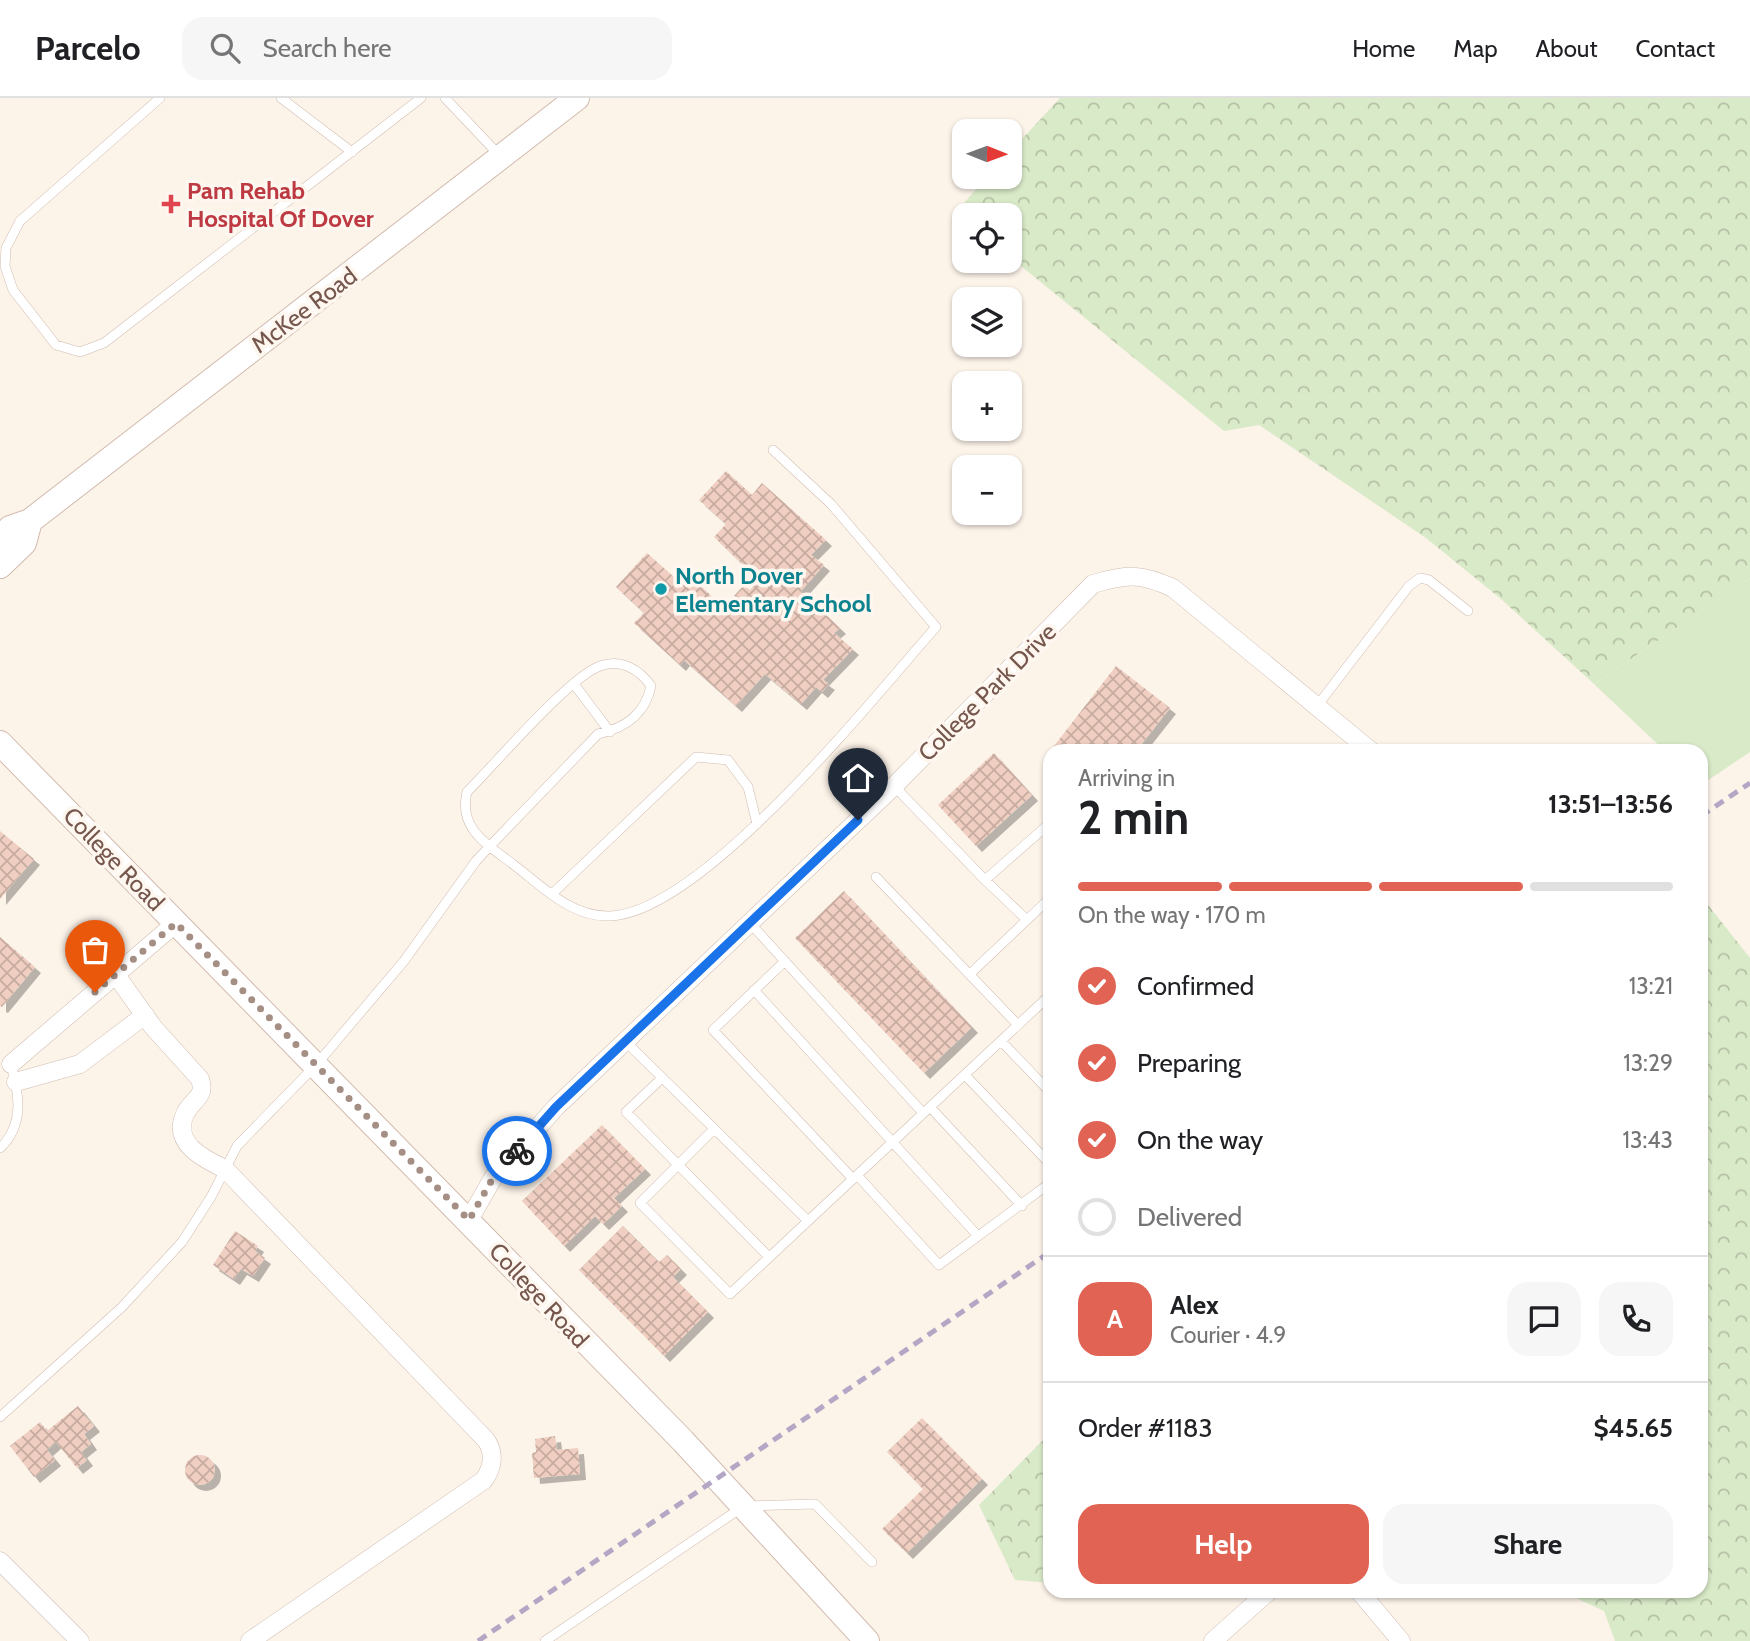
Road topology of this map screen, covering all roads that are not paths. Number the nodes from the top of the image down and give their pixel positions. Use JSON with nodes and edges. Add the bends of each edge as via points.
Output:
{"nodes":[{"id":1,"x":160,"y":98,"type":"edge"},
{"id":2,"x":281,"y":98,"type":"edge"},
{"id":3,"x":421,"y":98,"type":"edge"},
{"id":4,"x":445,"y":98,"type":"edge"},
{"id":5,"x":577,"y":98,"type":"edge"},
{"id":6,"x":352,"y":152,"type":"junction"},
{"id":7,"x":502,"y":158,"type":"junction"},
{"id":8,"x":773,"y":450,"type":"dead end"},
{"id":9,"x":30,"y":521,"type":"junction"},
{"id":10,"x":0,"y":539,"type":"edge"},
{"id":11,"x":0,"y":566,"type":"edge"},
{"id":12,"x":1468,"y":611,"type":"dead end"},
{"id":13,"x":573,"y":684,"type":"junction"},
{"id":14,"x":1317,"y":706,"type":"junction"},
{"id":15,"x":610,"y":732,"type":"junction"},
{"id":16,"x":0,"y":743,"type":"edge"},
{"id":17,"x":1363,"y":744,"type":"edge"},
{"id":18,"x":894,"y":786,"type":"junction"},
{"id":19,"x":757,"y":824,"type":"junction"},
{"id":20,"x":1043,"y":829,"type":"edge"},
{"id":21,"x":490,"y":846,"type":"junction"},
{"id":22,"x":876,"y":877,"type":"dead end"},
{"id":23,"x":985,"y":880,"type":"junction"},
{"id":24,"x":552,"y":894,"type":"junction"},
{"id":25,"x":1043,"y":905,"type":"edge"},
{"id":26,"x":1027,"y":920,"type":"junction"},
{"id":27,"x":176,"y":923,"type":"junction"},
{"id":28,"x":750,"y":923,"type":"junction"},
{"id":29,"x":785,"y":961,"type":"junction"},
{"id":30,"x":970,"y":974,"type":"junction"},
{"id":31,"x":116,"y":975,"type":"junction"},
{"id":32,"x":754,"y":990,"type":"junction"},
{"id":33,"x":1043,"y":1002,"type":"edge"},
{"id":34,"x":145,"y":1015,"type":"junction"},
{"id":35,"x":1018,"y":1025,"type":"junction"},
{"id":36,"x":625,"y":1041,"type":"junction"},
{"id":37,"x":1001,"y":1041,"type":"junction"},
{"id":38,"x":11,"y":1064,"type":"joint"},
{"id":39,"x":316,"y":1065,"type":"junction"},
{"id":40,"x":965,"y":1075,"type":"junction"},
{"id":41,"x":662,"y":1078,"type":"junction"},
{"id":42,"x":16,"y":1082,"type":"junction"},
{"id":43,"x":1043,"y":1085,"type":"edge"},
{"id":44,"x":927,"y":1110,"type":"junction"},
{"id":45,"x":714,"y":1129,"type":"junction"},
{"id":46,"x":893,"y":1142,"type":"junction"},
{"id":47,"x":0,"y":1148,"type":"edge"},
{"id":48,"x":1043,"y":1157,"type":"edge"},
{"id":49,"x":678,"y":1164,"type":"junction"},
{"id":50,"x":225,"y":1169,"type":"junction"},
{"id":51,"x":855,"y":1177,"type":"junction"},
{"id":52,"x":1043,"y":1189,"type":"edge"},
{"id":53,"x":1022,"y":1206,"type":"junction"},
{"id":54,"x":469,"y":1220,"type":"junction"},
{"id":55,"x":808,"y":1221,"type":"junction"},
{"id":56,"x":978,"y":1236,"type":"junction"},
{"id":57,"x":769,"y":1257,"type":"junction"},
{"id":58,"x":0,"y":1417,"type":"edge"},
{"id":59,"x":744,"y":1506,"type":"junction"},
{"id":60,"x":0,"y":1561,"type":"edge"},
{"id":61,"x":872,"y":1562,"type":"dead end"},
{"id":62,"x":1261,"y":1598,"type":"edge"},
{"id":63,"x":1365,"y":1598,"type":"edge"},
{"id":64,"x":79,"y":1641,"type":"edge"},
{"id":65,"x":250,"y":1641,"type":"edge"},
{"id":66,"x":545,"y":1641,"type":"edge"},
{"id":67,"x":867,"y":1641,"type":"edge"},
{"id":68,"x":1213,"y":1641,"type":"edge"},
{"id":69,"x":1401,"y":1641,"type":"edge"}],
"edges":[{"from":1,"to":6,"type":"lane","via":[[20,221],[6,248],[5,266],[13,290],[56,345],[80,352],[104,343]]},
{"from":2,"to":6,"type":"lane"},
{"from":3,"to":6,"type":"lane"},
{"from":4,"to":7,"type":"lane"},
{"from":5,"to":7,"type":"street","name":"McKee Road"},
{"from":7,"to":9,"type":"street","name":"McKee Road"},
{"from":8,"to":19,"type":"lane","via":[[831,503],[936,627]]},
{"from":9,"to":10,"type":"street","name":"McKee Road","via":[[10,528]]},
{"from":9,"to":11,"type":"street","name":"McKee Road","via":[[24,542]]},
{"from":12,"to":14,"type":"lane","via":[[1420,578],[1409,586]]},
{"from":13,"to":15,"type":"lane"},
{"from":13,"to":15,"type":"lane","via":[[602,665],[628,666],[643,675],[651,687],[648,701],[636,717]]},
{"from":13,"to":21,"type":"lane","via":[[467,792],[463,809],[467,823]]},
{"from":14,"to":17,"type":"street","name":"College Park Drive"},
{"from":14,"to":18,"type":"street","name":"College Park Drive","via":[[1173,588],[1147,577],[1122,575],[1093,584]]},
{"from":15,"to":21,"type":"lane","via":[[598,734]]},
{"from":16,"to":27,"type":"street","name":"College Road"},
{"from":18,"to":23,"type":"lane"},
{"from":18,"to":28,"type":"street","name":"College Park Drive"},
{"from":19,"to":24,"type":"lane","via":[[681,888],[645,909],[609,916],[569,908]]},
{"from":19,"to":24,"type":"lane","via":[[748,787],[728,760],[696,757]]},
{"from":20,"to":23,"type":"lane"},
{"from":21,"to":24,"type":"lane"},
{"from":21,"to":39,"type":"lane","via":[[404,961]]},
{"from":22,"to":30,"type":"lane"},
{"from":23,"to":26,"type":"lane"},
{"from":25,"to":26,"type":"lane"},
{"from":26,"to":30,"type":"lane"},
{"from":27,"to":31,"type":"street"},
{"from":27,"to":39,"type":"street","name":"College Road"},
{"from":28,"to":29,"type":"lane"},
{"from":28,"to":36,"type":"street","name":"College Park Drive"},
{"from":29,"to":32,"type":"lane"},
{"from":29,"to":44,"type":"lane"},
{"from":30,"to":35,"type":"lane"},
{"from":31,"to":34,"type":"street"},
{"from":31,"to":38,"type":"street"},
{"from":32,"to":46,"type":"lane"},
{"from":32,"to":51,"type":"lane","via":[[713,1030]]},
{"from":33,"to":35,"type":"lane"},
{"from":34,"to":42,"type":"street","via":[[80,1064]]},
{"from":34,"to":50,"type":"street","via":[[203,1088],[186,1113],[186,1142],[195,1155]]},
{"from":35,"to":37,"type":"lane"},
{"from":36,"to":41,"type":"lane"},
{"from":36,"to":54,"type":"street","name":"College Park Drive","via":[[556,1107],[493,1178]]},
{"from":37,"to":40,"type":"lane"},
{"from":37,"to":43,"type":"lane"},
{"from":38,"to":42,"type":"lane"},
{"from":39,"to":50,"type":"lane","via":[[237,1146]]},
{"from":39,"to":54,"type":"street","name":"College Road"},
{"from":40,"to":44,"type":"lane"},
{"from":40,"to":48,"type":"lane"},
{"from":41,"to":45,"type":"lane"},
{"from":41,"to":49,"type":"lane","via":[[626,1112]]},
{"from":42,"to":47,"type":"lane","via":[[18,1117]]},
{"from":44,"to":46,"type":"lane"},
{"from":44,"to":53,"type":"lane"},
{"from":45,"to":49,"type":"lane"},
{"from":45,"to":55,"type":"lane"},
{"from":46,"to":51,"type":"lane"},
{"from":46,"to":56,"type":"lane"},
{"from":49,"to":57,"type":"lane"},
{"from":49,"to":57,"type":"lane","via":[[640,1203],[730,1294]]},
{"from":50,"to":58,"type":"lane","via":[[182,1242],[121,1307]]},
{"from":50,"to":65,"type":"street","via":[[486,1440],[492,1457],[484,1480]]},
{"from":51,"to":55,"type":"lane"},
{"from":51,"to":56,"type":"lane","via":[[939,1265]]},
{"from":52,"to":53,"type":"lane"},
{"from":53,"to":56,"type":"lane"},
{"from":54,"to":59,"type":"street","name":"College Road"},
{"from":55,"to":57,"type":"lane"},
{"from":59,"to":61,"type":"lane","via":[[815,1504]]},
{"from":59,"to":66,"type":"lane"},
{"from":59,"to":67,"type":"street","name":"College Road"},
{"from":60,"to":64,"type":"street"},
{"from":62,"to":68,"type":"street"},
{"from":63,"to":69,"type":"street"}]}
